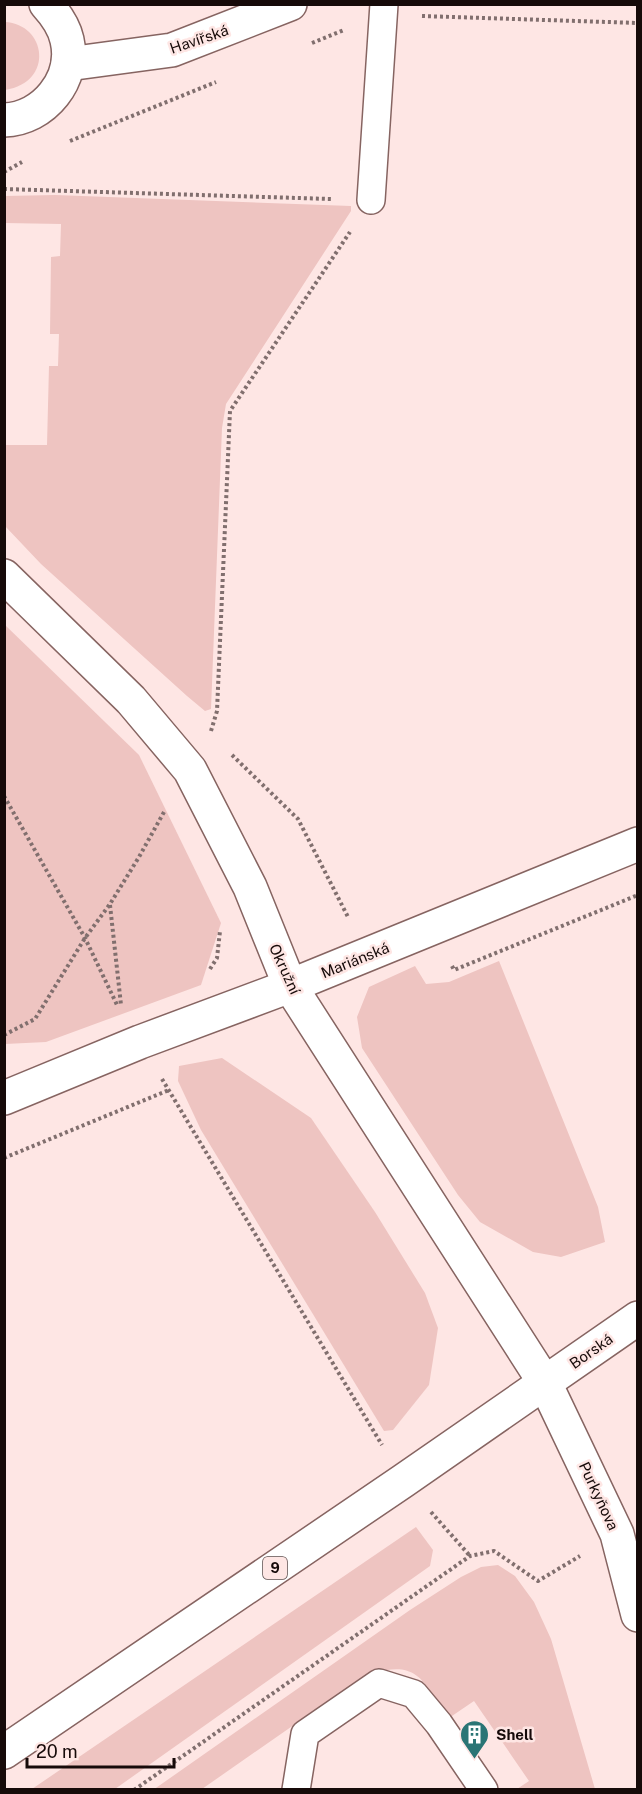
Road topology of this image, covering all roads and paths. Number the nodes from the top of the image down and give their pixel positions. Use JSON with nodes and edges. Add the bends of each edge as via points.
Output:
{"nodes":[{"id":1,"x":46,"y":4,"type":"edge"},
{"id":2,"x":290,"y":4,"type":"edge"},
{"id":3,"x":384,"y":9,"type":"edge"},
{"id":4,"x":638,"y":23,"type":"edge"},
{"id":5,"x":306,"y":46,"type":"dead end"},
{"id":6,"x":68,"y":64,"type":"junction"},
{"id":7,"x":218,"y":81,"type":"dead end"},
{"id":8,"x":4,"y":120,"type":"edge"},
{"id":9,"x":64,"y":144,"type":"dead end"},
{"id":10,"x":31,"y":157,"type":"dead end"},
{"id":11,"x":4,"y":172,"type":"edge"},
{"id":12,"x":4,"y":189,"type":"edge"},
{"id":13,"x":371,"y":200,"type":"junction"},
{"id":14,"x":4,"y":576,"type":"edge"},
{"id":15,"x":202,"y":726,"type":"dead end"},
{"id":16,"x":226,"y":749,"type":"dead end"},
{"id":17,"x":190,"y":770,"type":"junction"},
{"id":18,"x":4,"y":796,"type":"edge"},
{"id":19,"x":638,"y":844,"type":"edge"},
{"id":20,"x":110,"y":904,"type":"junction"},
{"id":21,"x":348,"y":917,"type":"dead end"},
{"id":22,"x":221,"y":923,"type":"dead end"},
{"id":23,"x":85,"y":938,"type":"junction"},
{"id":24,"x":217,"y":958,"type":"dead end"},
{"id":25,"x":290,"y":986,"type":"junction"},
{"id":26,"x":4,"y":1035,"type":"edge"},
{"id":27,"x":140,"y":1042,"type":"junction"},
{"id":28,"x":169,"y":1090,"type":"junction"},
{"id":29,"x":4,"y":1098,"type":"edge"},
{"id":30,"x":4,"y":1158,"type":"edge"},
{"id":31,"x":638,"y":1318,"type":"edge"},
{"id":32,"x":545,"y":1383,"type":"junction"},
{"id":33,"x":404,"y":1481,"type":"junction"},
{"id":34,"x":617,"y":1533,"type":"junction"},
{"id":35,"x":470,"y":1556,"type":"junction"},
{"id":36,"x":638,"y":1615,"type":"edge"},
{"id":37,"x":4,"y":1752,"type":"edge"},
{"id":38,"x":134,"y":1790,"type":"edge"},
{"id":39,"x":296,"y":1790,"type":"edge"},
{"id":40,"x":484,"y":1790,"type":"edge"}],
"edges":[{"from":1,"to":6,"type":"street","via":[[58,18],[67,40]]},
{"from":2,"to":6,"type":"street","name":"Havířská","via":[[172,50]]},
{"from":3,"to":4,"type":"path"},
{"from":3,"to":5,"type":"path"},
{"from":3,"to":13,"type":"lane"},
{"from":6,"to":8,"type":"street","via":[[59,89],[40,109],[15,120]]},
{"from":7,"to":9,"type":"path"},
{"from":10,"to":11,"type":"path"},
{"from":12,"to":13,"type":"path"},
{"from":13,"to":15,"type":"path","via":[[230,411],[217,711],[210,733]]},
{"from":14,"to":17,"type":"street","name":"Okružní","via":[[131,700]]},
{"from":16,"to":21,"type":"path","via":[[298,819]]},
{"from":17,"to":20,"type":"path"},
{"from":17,"to":25,"type":"street","name":"Okružní","via":[[250,888]]},
{"from":18,"to":23,"type":"path"},
{"from":19,"to":25,"type":"street","name":"Mariánská"},
{"from":20,"to":23,"type":"path"},
{"from":20,"to":23,"type":"path","via":[[122,1015]]},
{"from":22,"to":24,"type":"path"},
{"from":23,"to":26,"type":"path","via":[[35,1019]]},
{"from":25,"to":27,"type":"street","name":"Mariánská"},
{"from":25,"to":32,"type":"street","name":"Okružní"},
{"from":27,"to":28,"type":"path"},
{"from":27,"to":29,"type":"street","name":"Mariánská"},
{"from":28,"to":30,"type":"path"},
{"from":28,"to":33,"type":"path"},
{"from":31,"to":32,"type":"street","name":"Borská","number":"9"},
{"from":32,"to":33,"type":"street","number":"9"},
{"from":32,"to":34,"type":"street","name":"Purkyňova"},
{"from":33,"to":35,"type":"path"},
{"from":33,"to":37,"type":"street","number":"9"},
{"from":34,"to":35,"type":"path","via":[[538,1581],[494,1551]]},
{"from":34,"to":36,"type":"street","name":"Purkyňova"},
{"from":35,"to":38,"type":"path"},
{"from":39,"to":40,"type":"lane","via":[[305,1734],[379,1683],[414,1694]]}]}
